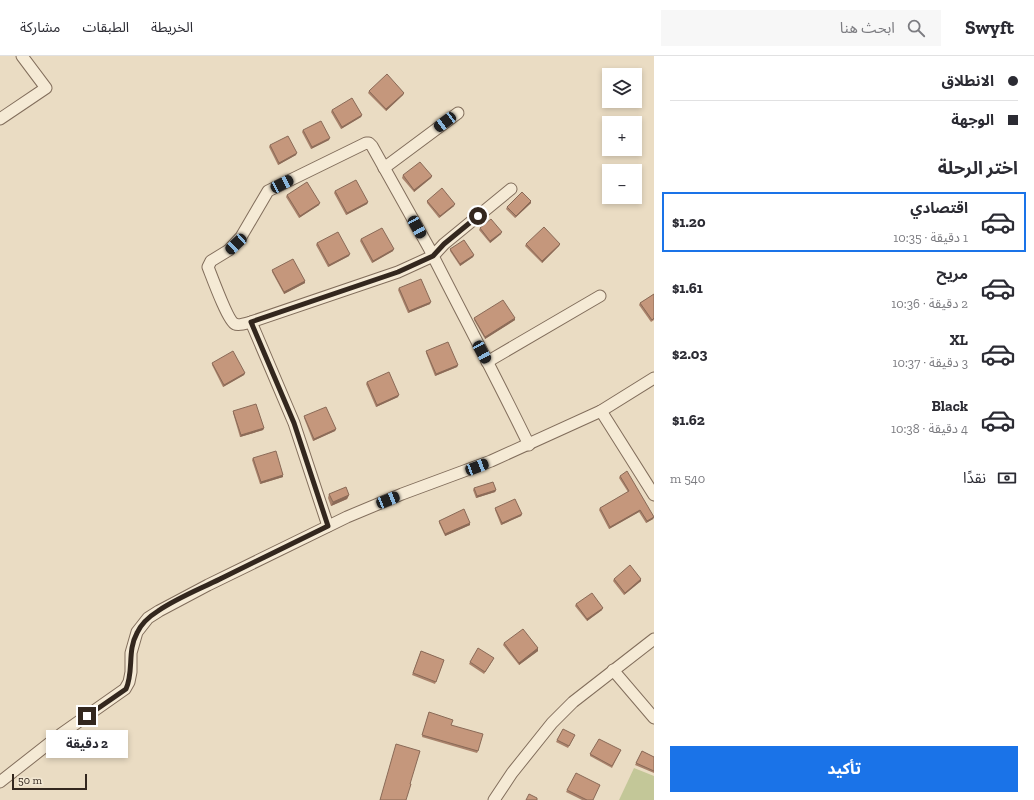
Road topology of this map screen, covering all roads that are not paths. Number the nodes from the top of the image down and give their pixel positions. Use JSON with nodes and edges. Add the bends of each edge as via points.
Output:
{"nodes":[{"id":1,"x":22,"y":56,"type":"edge"},
{"id":2,"x":458,"y":113,"type":"dead end"},
{"id":3,"x":0,"y":118,"type":"edge"},
{"id":4,"x":384,"y":168,"type":"junction"},
{"id":5,"x":511,"y":189,"type":"dead end"},
{"id":6,"x":433,"y":256,"type":"junction"},
{"id":7,"x":600,"y":296,"type":"dead end"},
{"id":8,"x":251,"y":322,"type":"junction"},
{"id":9,"x":487,"y":362,"type":"junction"},
{"id":10,"x":654,"y":378,"type":"edge"},
{"id":11,"x":601,"y":411,"type":"junction"},
{"id":12,"x":529,"y":445,"type":"junction"},
{"id":13,"x":654,"y":496,"type":"edge"},
{"id":14,"x":328,"y":526,"type":"junction"},
{"id":15,"x":654,"y":639,"type":"edge"},
{"id":16,"x":613,"y":670,"type":"junction"},
{"id":17,"x":654,"y":718,"type":"edge"},
{"id":18,"x":0,"y":782,"type":"edge"},
{"id":19,"x":494,"y":800,"type":"edge"}],
"edges":[{"from":1,"to":3,"type":"street","via":[[46,88]]},
{"from":2,"to":4,"type":"street"},
{"from":4,"to":6,"type":"street"},
{"from":4,"to":8,"type":"street","via":[[372,146],[366,143],[266,193],[241,237],[229,250],[211,261],[208,267],[226,312],[233,322],[239,325]]},
{"from":5,"to":6,"type":"street"},
{"from":6,"to":8,"type":"street","via":[[398,272]]},
{"from":6,"to":9,"type":"street"},
{"from":7,"to":9,"type":"street"},
{"from":8,"to":14,"type":"street","via":[[294,423]]},
{"from":9,"to":12,"type":"street"},
{"from":10,"to":11,"type":"street"},
{"from":11,"to":12,"type":"street"},
{"from":11,"to":13,"type":"street"},
{"from":12,"to":14,"type":"street","via":[[402,494]]},
{"from":14,"to":18,"type":"street","via":[[208,585],[148,618],[133,641],[131,672],[126,689],[61,734]]},
{"from":15,"to":16,"type":"street"},
{"from":16,"to":17,"type":"street"},
{"from":16,"to":19,"type":"street","via":[[573,702],[552,723]]}]}
